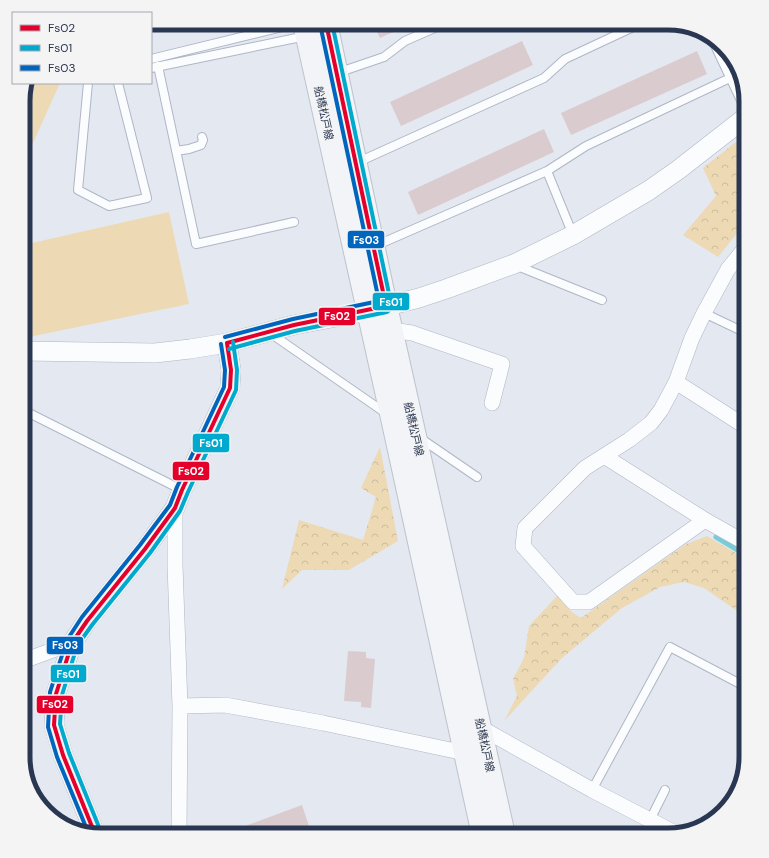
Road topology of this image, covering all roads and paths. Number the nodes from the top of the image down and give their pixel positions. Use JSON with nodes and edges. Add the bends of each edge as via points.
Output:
{"nodes":[{"id":1,"x":290,"y":30,"type":"edge"},
{"id":2,"x":293,"y":30,"type":"edge"},
{"id":3,"x":305,"y":30,"type":"edge"},
{"id":4,"x":327,"y":30,"type":"edge"},
{"id":5,"x":431,"y":30,"type":"edge"},
{"id":6,"x":627,"y":30,"type":"edge"},
{"id":7,"x":717,"y":50,"type":"edge"},
{"id":8,"x":152,"y":59,"type":"edge"},
{"id":9,"x":155,"y":67,"type":"edge"},
{"id":10,"x":336,"y":73,"type":"junction"},
{"id":11,"x":730,"y":78,"type":"junction"},
{"id":12,"x":88,"y":84,"type":"edge"},
{"id":13,"x":118,"y":84,"type":"edge"},
{"id":14,"x":738,"y":95,"type":"edge"},
{"id":15,"x":739,"y":123,"type":"edge"},
{"id":16,"x":202,"y":137,"type":"dead end"},
{"id":17,"x":176,"y":151,"type":"junction"},
{"id":18,"x":356,"y":164,"type":"junction"},
{"id":19,"x":547,"y":172,"type":"junction"},
{"id":20,"x":294,"y":222,"type":"dead end"},
{"id":21,"x":573,"y":235,"type":"junction"},
{"id":22,"x":373,"y":247,"type":"junction"},
{"id":23,"x":739,"y":256,"type":"edge"},
{"id":24,"x":514,"y":264,"type":"junction"},
{"id":25,"x":602,"y":300,"type":"dead end"},
{"id":26,"x":377,"y":308,"type":"junction"},
{"id":27,"x":704,"y":313,"type":"junction"},
{"id":28,"x":392,"y":330,"type":"junction"},
{"id":29,"x":739,"y":330,"type":"edge"},
{"id":30,"x":269,"y":332,"type":"junction"},
{"id":31,"x":227,"y":343,"type":"junction"},
{"id":32,"x":30,"y":351,"type":"edge"},
{"id":33,"x":676,"y":382,"type":"junction"},
{"id":34,"x":492,"y":403,"type":"dead end"},
{"id":35,"x":30,"y":414,"type":"edge"},
{"id":36,"x":392,"y":418,"type":"junction"},
{"id":37,"x":739,"y":422,"type":"edge"},
{"id":38,"x":416,"y":436,"type":"junction"},
{"id":39,"x":604,"y":456,"type":"junction"},
{"id":40,"x":477,"y":477,"type":"dead end"},
{"id":41,"x":182,"y":490,"type":"junction"},
{"id":42,"x":175,"y":508,"type":"junction"},
{"id":43,"x":705,"y":520,"type":"junction"},
{"id":44,"x":739,"y":540,"type":"edge"},
{"id":45,"x":72,"y":643,"type":"junction"},
{"id":46,"x":30,"y":658,"type":"edge"},
{"id":47,"x":739,"y":683,"type":"edge"},
{"id":48,"x":180,"y":706,"type":"junction"},
{"id":49,"x":481,"y":728,"type":"junction"},
{"id":50,"x":465,"y":753,"type":"junction"},
{"id":51,"x":592,"y":790,"type":"junction"},
{"id":52,"x":665,"y":790,"type":"dead end"},
{"id":53,"x":650,"y":820,"type":"junction"},
{"id":54,"x":92,"y":827,"type":"edge"},
{"id":55,"x":179,"y":828,"type":"edge"},
{"id":56,"x":481,"y":828,"type":"edge"},
{"id":57,"x":502,"y":828,"type":"edge"},
{"id":58,"x":665,"y":828,"type":"edge"}],
"edges":[{"from":1,"to":8,"type":"lane"},
{"from":2,"to":9,"type":"lane"},
{"from":3,"to":26,"type":"main road","name":"船橋松戸線"},
{"from":4,"to":10,"type":"main road","name":"船橋松戸線"},
{"from":5,"to":10,"type":"lane","via":[[405,42],[384,57]]},
{"from":6,"to":18,"type":"lane","via":[[565,59],[544,78]]},
{"from":7,"to":11,"type":"lane"},
{"from":9,"to":17,"type":"lane"},
{"from":10,"to":18,"type":"main road","name":"船橋松戸線"},
{"from":11,"to":14,"type":"lane"},
{"from":11,"to":19,"type":"lane","via":[[586,146]]},
{"from":12,"to":13,"type":"lane","via":[[78,190],[110,206],[147,198]]},
{"from":15,"to":21,"type":"street","via":[[648,191]]},
{"from":16,"to":17,"type":"lane","via":[[200,145]]},
{"from":17,"to":20,"type":"lane","via":[[196,244]]},
{"from":18,"to":22,"type":"main road","name":"船橋松戸線"},
{"from":19,"to":21,"type":"lane"},
{"from":19,"to":22,"type":"lane"},
{"from":21,"to":24,"type":"street"},
{"from":22,"to":26,"type":"main road","name":"船橋松戸線"},
{"from":23,"to":27,"type":"street","via":[[728,269]]},
{"from":24,"to":25,"type":"lane"},
{"from":24,"to":26,"type":"street","via":[[446,289]]},
{"from":26,"to":28,"type":"main road","name":"船橋松戸線"},
{"from":26,"to":30,"type":"street"},
{"from":26,"to":36,"type":"main road","name":"船橋松戸線"},
{"from":27,"to":29,"type":"lane"},
{"from":27,"to":33,"type":"street"},
{"from":28,"to":34,"type":"street","via":[[412,333],[502,364]]},
{"from":28,"to":38,"type":"main road","name":"船橋松戸線"},
{"from":30,"to":31,"type":"street"},
{"from":30,"to":36,"type":"lane"},
{"from":31,"to":32,"type":"street","via":[[155,353]]},
{"from":31,"to":41,"type":"street","via":[[230,388]]},
{"from":33,"to":37,"type":"street"},
{"from":33,"to":39,"type":"street","via":[[651,423]]},
{"from":35,"to":41,"type":"lane"},
{"from":36,"to":50,"type":"main road","name":"船橋松戸線"},
{"from":38,"to":40,"type":"lane"},
{"from":38,"to":49,"type":"main road","name":"船橋松戸線"},
{"from":39,"to":43,"type":"street"},
{"from":39,"to":43,"type":"street","via":[[585,468],[524,528],[523,546],[573,602],[589,602]]},
{"from":41,"to":42,"type":"street"},
{"from":42,"to":45,"type":"street"},
{"from":42,"to":48,"type":"street"},
{"from":43,"to":44,"type":"street"},
{"from":45,"to":46,"type":"street"},
{"from":45,"to":54,"type":"street","via":[[56,694],[54,725],[63,755]]},
{"from":47,"to":51,"type":"lane","via":[[670,647]]},
{"from":48,"to":50,"type":"street","via":[[225,705]]},
{"from":48,"to":55,"type":"street"},
{"from":49,"to":51,"type":"street"},
{"from":49,"to":57,"type":"main road","name":"船橋松戸線"},
{"from":50,"to":56,"type":"main road","name":"船橋松戸線"},
{"from":51,"to":53,"type":"street"},
{"from":52,"to":53,"type":"lane"},
{"from":53,"to":58,"type":"street"}]}
